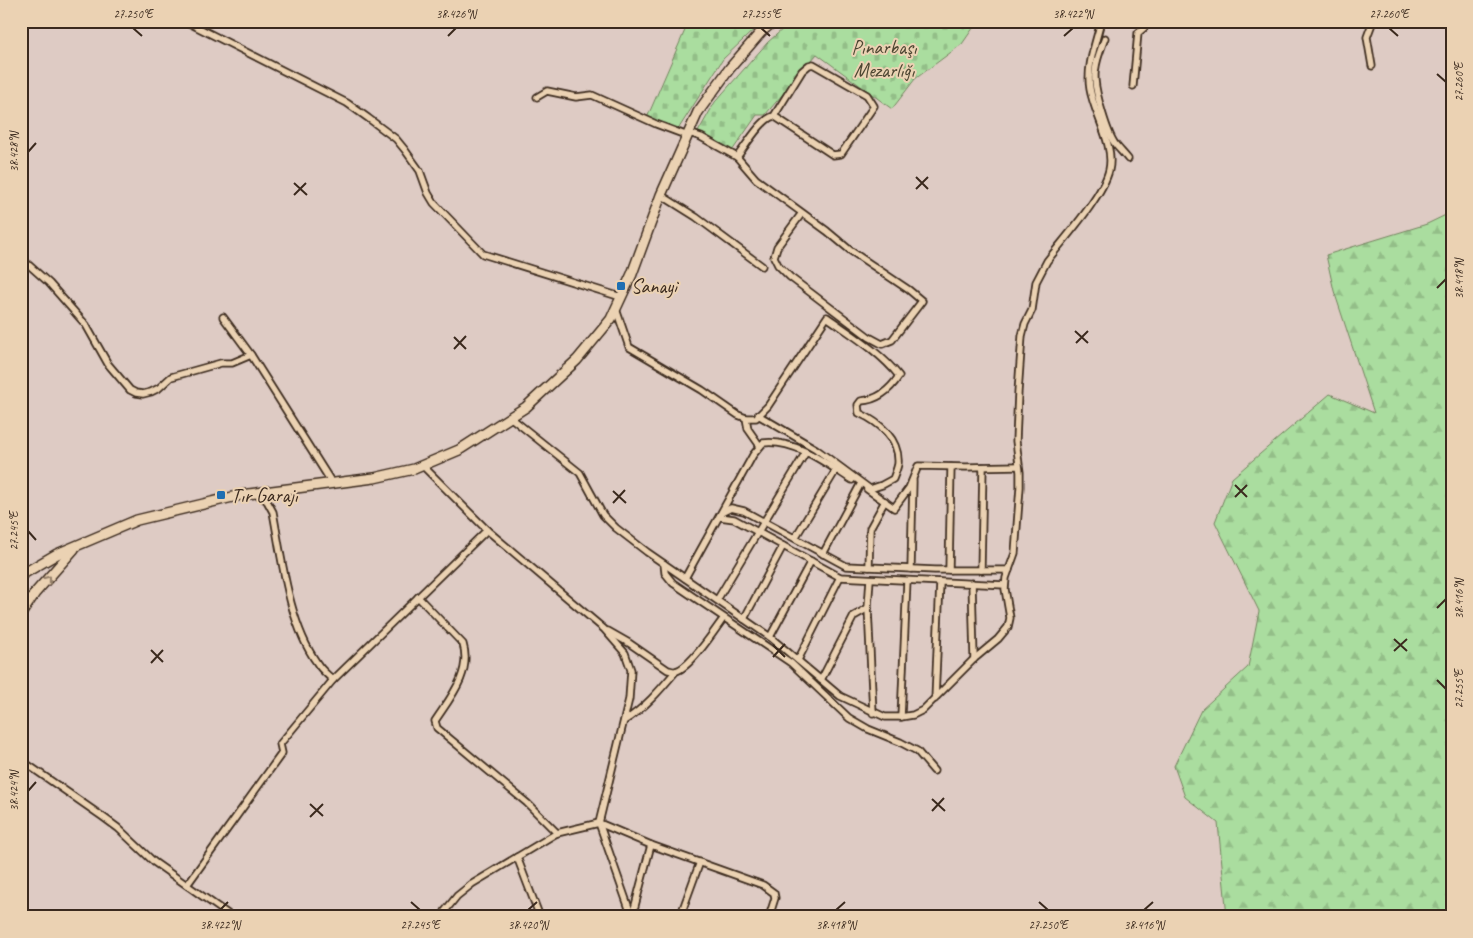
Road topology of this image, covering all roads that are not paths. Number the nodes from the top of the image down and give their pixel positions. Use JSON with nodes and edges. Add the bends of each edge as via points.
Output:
{"nodes":[{"id":1,"x":185,"y":21,"type":"edge"},
{"id":2,"x":774,"y":21,"type":"edge"},
{"id":3,"x":1101,"y":21,"type":"edge"},
{"id":4,"x":1145,"y":21,"type":"edge"},
{"id":5,"x":1373,"y":21,"type":"edge"},
{"id":6,"x":1105,"y":38,"type":"dead end"},
{"id":7,"x":1372,"y":66,"type":"dead end"},
{"id":8,"x":1133,"y":86,"type":"dead end"},
{"id":9,"x":537,"y":97,"type":"dead end"},
{"id":10,"x":774,"y":116,"type":"junction"},
{"id":11,"x":688,"y":134,"type":"junction"},
{"id":12,"x":737,"y":157,"type":"junction"},
{"id":13,"x":1128,"y":159,"type":"dead end"},
{"id":14,"x":661,"y":194,"type":"junction"},
{"id":15,"x":802,"y":213,"type":"junction"},
{"id":16,"x":21,"y":258,"type":"edge"},
{"id":17,"x":762,"y":266,"type":"dead end"},
{"id":18,"x":621,"y":297,"type":"junction"},
{"id":19,"x":616,"y":309,"type":"junction"},
{"id":20,"x":223,"y":317,"type":"dead end"},
{"id":21,"x":251,"y":356,"type":"junction"},
{"id":22,"x":758,"y":415,"type":"junction"},
{"id":23,"x":510,"y":417,"type":"junction"},
{"id":24,"x":746,"y":418,"type":"junction"},
{"id":25,"x":760,"y":446,"type":"junction"},
{"id":26,"x":806,"y":452,"type":"junction"},
{"id":27,"x":422,"y":465,"type":"junction"},
{"id":28,"x":1018,"y":466,"type":"junction"},
{"id":29,"x":951,"y":467,"type":"junction"},
{"id":30,"x":983,"y":467,"type":"junction"},
{"id":31,"x":836,"y":470,"type":"junction"},
{"id":32,"x":913,"y":476,"type":"junction"},
{"id":33,"x":332,"y":483,"type":"junction"},
{"id":34,"x":860,"y":485,"type":"junction"},
{"id":35,"x":257,"y":493,"type":"junction"},
{"id":36,"x":885,"y":501,"type":"junction"},
{"id":37,"x":721,"y":514,"type":"junction"},
{"id":38,"x":763,"y":521,"type":"junction"},
{"id":39,"x":488,"y":530,"type":"junction"},
{"id":40,"x":757,"y":532,"type":"junction"},
{"id":41,"x":795,"y":538,"type":"junction"},
{"id":42,"x":78,"y":546,"type":"junction"},
{"id":43,"x":783,"y":546,"type":"junction"},
{"id":44,"x":822,"y":554,"type":"junction"},
{"id":45,"x":812,"y":561,"type":"junction"},
{"id":46,"x":664,"y":564,"type":"junction"},
{"id":47,"x":869,"y":567,"type":"junction"},
{"id":48,"x":911,"y":569,"type":"junction"},
{"id":49,"x":949,"y":570,"type":"junction"},
{"id":50,"x":981,"y":570,"type":"junction"},
{"id":51,"x":1009,"y":570,"type":"junction"},
{"id":52,"x":21,"y":575,"type":"edge"},
{"id":53,"x":840,"y":577,"type":"junction"},
{"id":54,"x":685,"y":578,"type":"junction"},
{"id":55,"x":870,"y":579,"type":"junction"},
{"id":56,"x":907,"y":581,"type":"junction"},
{"id":57,"x":940,"y":582,"type":"junction"},
{"id":58,"x":972,"y":583,"type":"junction"},
{"id":59,"x":1005,"y":585,"type":"junction"},
{"id":60,"x":418,"y":597,"type":"junction"},
{"id":61,"x":717,"y":600,"type":"junction"},
{"id":62,"x":868,"y":608,"type":"junction"},
{"id":63,"x":21,"y":614,"type":"edge"},
{"id":64,"x":723,"y":619,"type":"junction"},
{"id":65,"x":744,"y":619,"type":"junction"},
{"id":66,"x":604,"y":629,"type":"junction"},
{"id":67,"x":770,"y":637,"type":"junction"},
{"id":68,"x":974,"y":659,"type":"junction"},
{"id":69,"x":798,"y":660,"type":"junction"},
{"id":70,"x":676,"y":671,"type":"junction"},
{"id":71,"x":333,"y":680,"type":"junction"},
{"id":72,"x":821,"y":680,"type":"junction"},
{"id":73,"x":935,"y":699,"type":"junction"},
{"id":74,"x":873,"y":713,"type":"junction"},
{"id":75,"x":901,"y":717,"type":"junction"},
{"id":76,"x":624,"y":721,"type":"junction"},
{"id":77,"x":21,"y":760,"type":"edge"},
{"id":78,"x":934,"y":770,"type":"dead end"},
{"id":79,"x":599,"y":823,"type":"junction"},
{"id":80,"x":557,"y":833,"type":"junction"},
{"id":81,"x":651,"y":845,"type":"junction"},
{"id":82,"x":517,"y":857,"type":"junction"},
{"id":83,"x":700,"y":862,"type":"junction"},
{"id":84,"x":188,"y":885,"type":"junction"},
{"id":85,"x":232,"y":917,"type":"edge"},
{"id":86,"x":444,"y":917,"type":"edge"},
{"id":87,"x":540,"y":917,"type":"edge"},
{"id":88,"x":632,"y":917,"type":"edge"},
{"id":89,"x":680,"y":917,"type":"edge"},
{"id":90,"x":769,"y":917,"type":"edge"}],
"edges":[{"from":1,"to":18,"type":"street","via":[[347,103],[385,130],[406,150],[420,171],[434,203],[483,254]]},
{"from":2,"to":11,"type":"main road","via":[[730,68],[698,112]]},
{"from":3,"to":28,"type":"street","via":[[1088,79],[1108,148],[1110,168],[1102,189],[1047,261],[1036,282],[1032,310],[1022,336],[1016,441]]},
{"from":4,"to":8,"type":"street","via":[[1144,28],[1138,33]]},
{"from":5,"to":7,"type":"street","via":[[1367,37]]},
{"from":6,"to":13,"type":"street","via":[[1097,61],[1096,88],[1114,143]]},
{"from":9,"to":11,"type":"street","via":[[547,91],[576,97],[592,95],[656,124]]},
{"from":10,"to":10,"type":"street","via":[[833,155],[841,154],[874,106],[867,95],[809,64]]},
{"from":10,"to":12,"type":"street","via":[[770,116],[756,131]]},
{"from":11,"to":12,"type":"street","via":[[701,137]]},
{"from":11,"to":14,"type":"main road"},
{"from":12,"to":15,"type":"street","via":[[756,180]]},
{"from":14,"to":17,"type":"street"},
{"from":14,"to":18,"type":"main road"},
{"from":15,"to":15,"type":"street","via":[[922,301],[892,340],[882,344],[869,337],[778,265],[774,257],[777,247]]},
{"from":16,"to":21,"type":"street","via":[[49,283],[86,325],[108,364],[136,393],[152,392],[171,377]]},
{"from":18,"to":19,"type":"main road"},
{"from":19,"to":23,"type":"main road","via":[[577,360],[526,407]]},
{"from":19,"to":24,"type":"street","via":[[630,347]]},
{"from":20,"to":21,"type":"street"},
{"from":21,"to":33,"type":"street"},
{"from":22,"to":22,"type":"street","via":[[768,406],[827,317],[892,367],[899,376],[879,396],[858,405],[859,413],[872,419],[889,434],[897,450],[898,465],[893,479],[870,488],[816,449]]},
{"from":22,"to":24,"type":"street"},
{"from":23,"to":27,"type":"main road","via":[[459,450]]},
{"from":23,"to":46,"type":"street","via":[[580,474],[604,515],[616,528]]},
{"from":24,"to":25,"type":"street","via":[[748,429]]},
{"from":25,"to":26,"type":"street","via":[[773,442]]},
{"from":25,"to":37,"type":"street"},
{"from":26,"to":31,"type":"street"},
{"from":26,"to":38,"type":"street"},
{"from":27,"to":33,"type":"main road","via":[[374,478]]},
{"from":27,"to":39,"type":"street"},
{"from":28,"to":30,"type":"street"},
{"from":28,"to":51,"type":"street","via":[[1017,530],[1015,553]]},
{"from":29,"to":30,"type":"street"},
{"from":29,"to":32,"type":"street","via":[[918,466]]},
{"from":29,"to":49,"type":"street"},
{"from":30,"to":50,"type":"street"},
{"from":31,"to":34,"type":"street"},
{"from":31,"to":41,"type":"street"},
{"from":32,"to":36,"type":"street","via":[[909,488],[894,508]]},
{"from":32,"to":48,"type":"street"},
{"from":33,"to":35,"type":"main road"},
{"from":34,"to":36,"type":"street"},
{"from":34,"to":44,"type":"street"},
{"from":35,"to":42,"type":"main road","via":[[137,520]]},
{"from":35,"to":71,"type":"street","via":[[273,512],[299,629],[317,663]]},
{"from":36,"to":47,"type":"street","via":[[870,528]]},
{"from":37,"to":38,"type":"street","via":[[731,508]]},
{"from":37,"to":40,"type":"street"},
{"from":37,"to":54,"type":"street"},
{"from":38,"to":40,"type":"street"},
{"from":38,"to":41,"type":"street"},
{"from":39,"to":60,"type":"street"},
{"from":39,"to":66,"type":"street"},
{"from":40,"to":43,"type":"street"},
{"from":40,"to":61,"type":"street"},
{"from":41,"to":44,"type":"street"},
{"from":42,"to":52,"type":"main road"},
{"from":63,"to":42,"type":"main road","one_way":true},
{"from":43,"to":45,"type":"street"},
{"from":43,"to":65,"type":"street"},
{"from":44,"to":47,"type":"street","via":[[846,566]]},
{"from":45,"to":53,"type":"street"},
{"from":45,"to":67,"type":"street"},
{"from":46,"to":54,"type":"street"},
{"from":46,"to":64,"type":"street","via":[[665,573],[673,583]]},
{"from":47,"to":48,"type":"street"},
{"from":48,"to":49,"type":"street"},
{"from":49,"to":50,"type":"street"},
{"from":50,"to":51,"type":"street"},
{"from":51,"to":59,"type":"street"},
{"from":53,"to":55,"type":"street"},
{"from":53,"to":69,"type":"street"},
{"from":54,"to":61,"type":"street"},
{"from":55,"to":56,"type":"street"},
{"from":55,"to":62,"type":"street"},
{"from":56,"to":57,"type":"street"},
{"from":56,"to":75,"type":"street"},
{"from":57,"to":58,"type":"street"},
{"from":57,"to":73,"type":"street"},
{"from":58,"to":59,"type":"street"},
{"from":58,"to":68,"type":"street"},
{"from":59,"to":68,"type":"street","via":[[1010,618],[1008,627],[998,640]]},
{"from":60,"to":71,"type":"street"},
{"from":60,"to":80,"type":"street","via":[[462,644],[465,652],[463,674],[435,721],[437,728]]},
{"from":61,"to":65,"type":"street"},
{"from":62,"to":72,"type":"street","via":[[854,616]]},
{"from":62,"to":74,"type":"street"},
{"from":64,"to":70,"type":"street","via":[[698,653]]},
{"from":64,"to":78,"type":"street","via":[[791,663],[849,718],[917,752]]},
{"from":65,"to":67,"type":"street"},
{"from":66,"to":70,"type":"street","via":[[668,670]]},
{"from":66,"to":76,"type":"street","via":[[625,654],[632,670]]},
{"from":67,"to":69,"type":"street"},
{"from":68,"to":73,"type":"street"},
{"from":69,"to":72,"type":"street"},
{"from":70,"to":76,"type":"street","via":[[640,711]]},
{"from":71,"to":84,"type":"street","via":[[280,744],[282,753]]},
{"from":72,"to":74,"type":"street","via":[[840,696]]},
{"from":73,"to":75,"type":"street","via":[[923,710]]},
{"from":74,"to":75,"type":"street"},
{"from":76,"to":79,"type":"street"},
{"from":77,"to":84,"type":"street","via":[[118,828],[154,862]]},
{"from":79,"to":80,"type":"street"},
{"from":79,"to":81,"type":"street"},
{"from":79,"to":88,"type":"street"},
{"from":80,"to":82,"type":"street"},
{"from":81,"to":83,"type":"street"},
{"from":81,"to":88,"type":"street"},
{"from":82,"to":86,"type":"street","via":[[457,896],[445,910]]},
{"from":82,"to":87,"type":"street"},
{"from":83,"to":89,"type":"street"},
{"from":83,"to":90,"type":"street","via":[[771,890],[775,898]]},
{"from":84,"to":85,"type":"street"}]}
